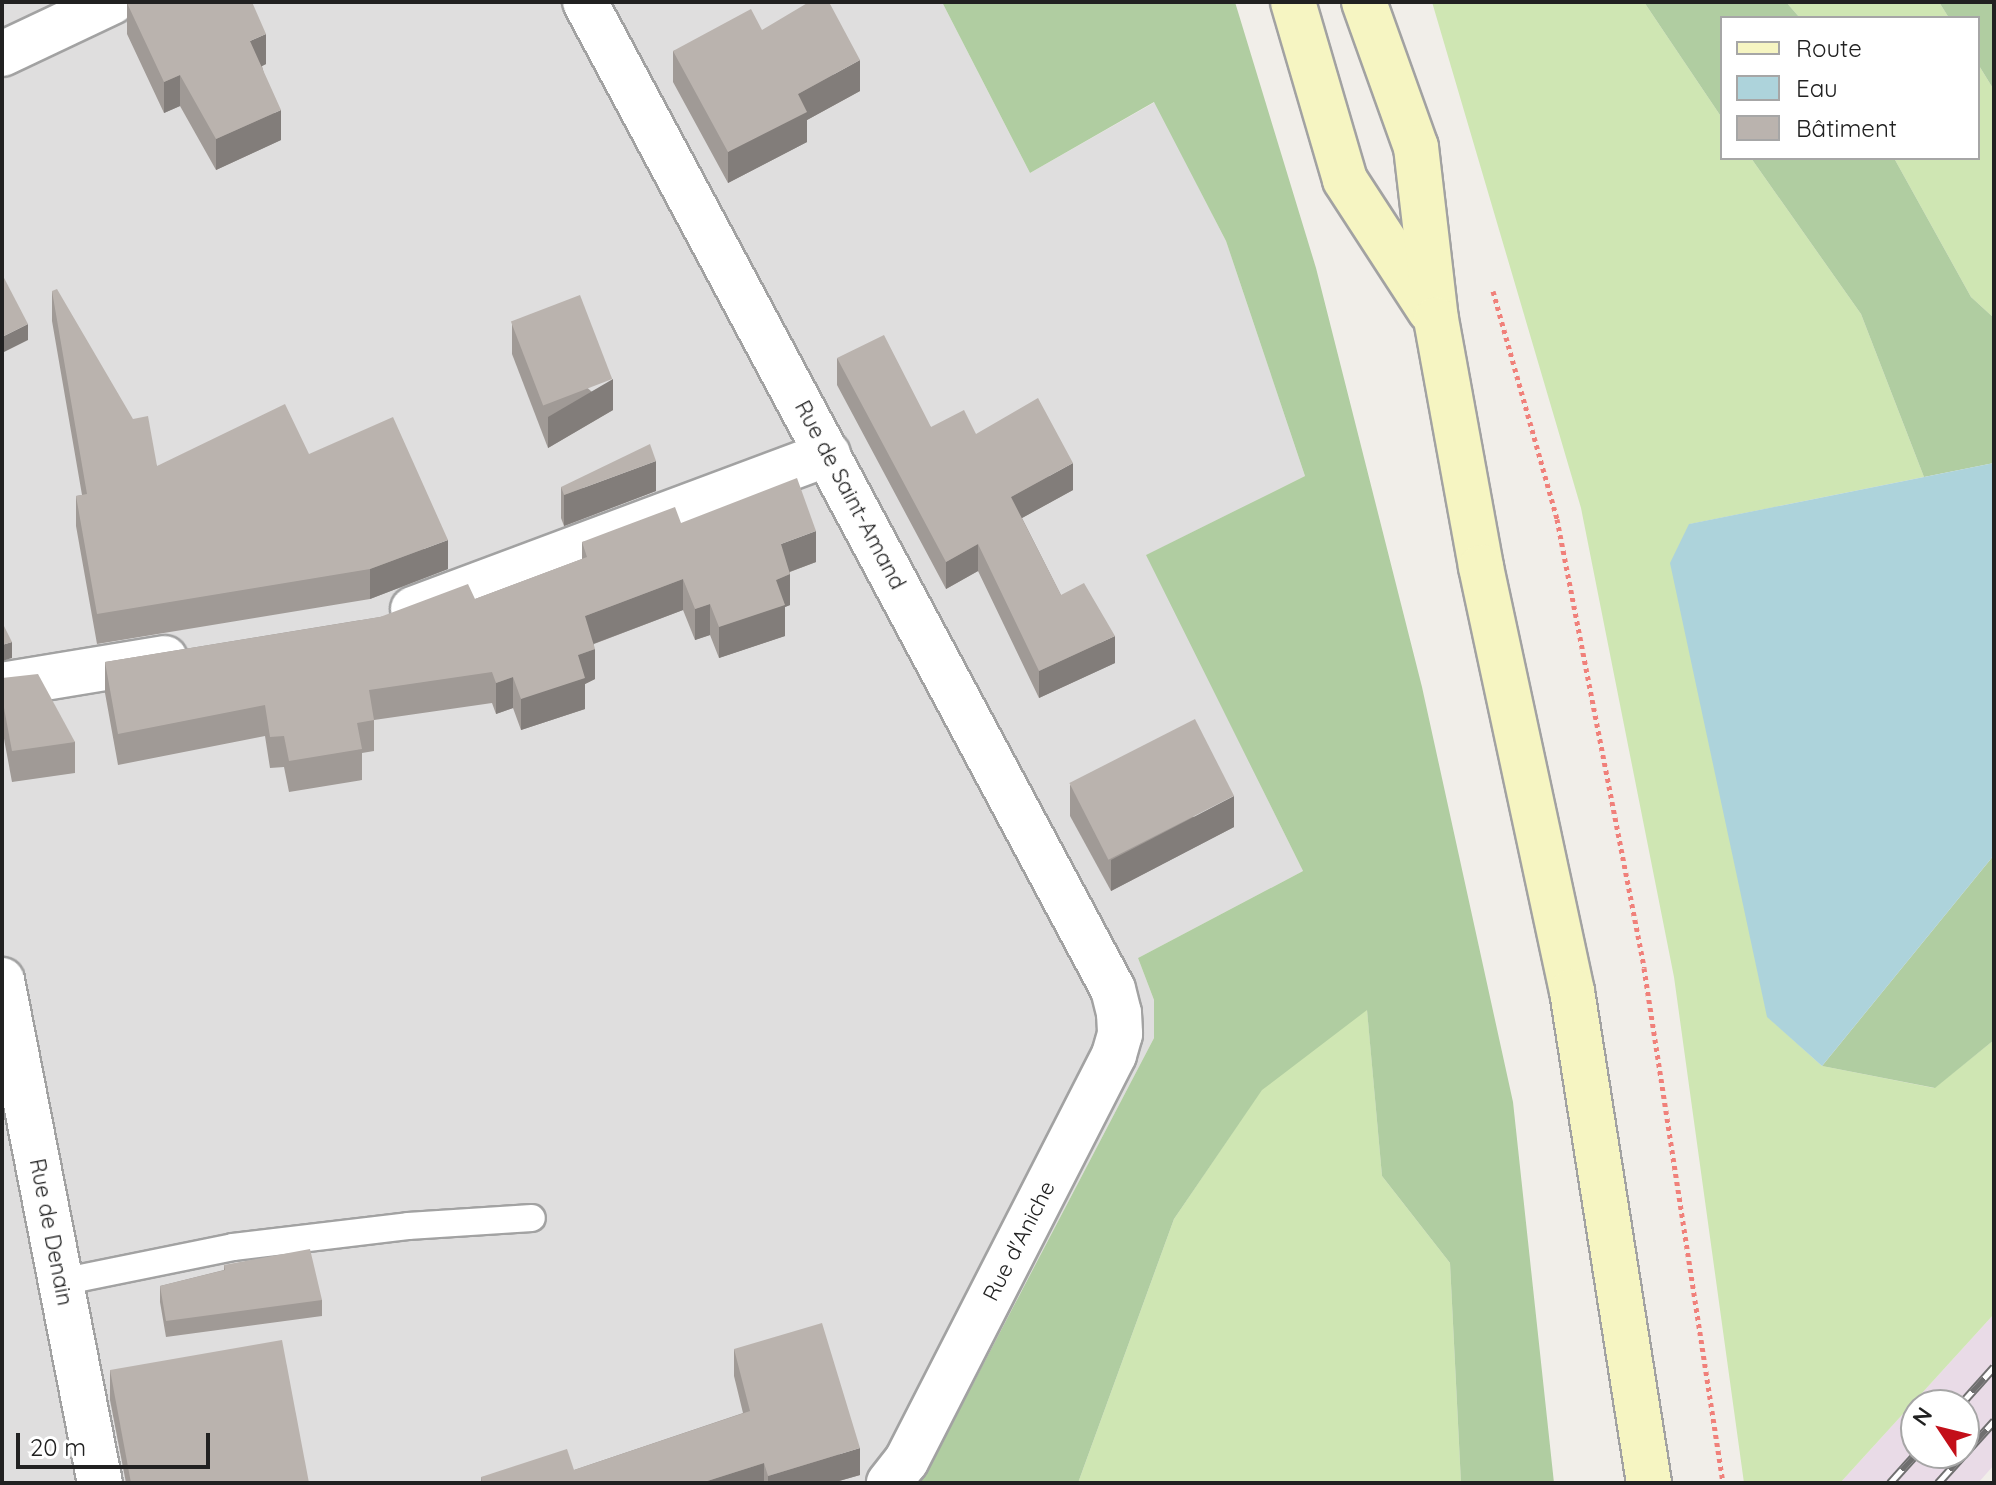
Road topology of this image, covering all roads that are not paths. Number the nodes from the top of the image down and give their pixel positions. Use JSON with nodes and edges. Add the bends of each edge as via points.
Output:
{"nodes":[{"id":1,"x":112,"y":2,"type":"edge"},
{"id":2,"x":585,"y":2,"type":"edge"},
{"id":3,"x":1293,"y":2,"type":"edge"},
{"id":4,"x":1364,"y":2,"type":"edge"},
{"id":5,"x":2,"y":54,"type":"edge"},
{"id":6,"x":1436,"y":319,"type":"junction"},
{"id":7,"x":828,"y":454,"type":"junction"},
{"id":8,"x":376,"y":623,"type":"edge"},
{"id":9,"x":205,"y":651,"type":"edge"},
{"id":10,"x":2,"y":685,"type":"edge"},
{"id":11,"x":2,"y":980,"type":"edge"},
{"id":12,"x":1113,"y":989,"type":"joint"},
{"id":13,"x":532,"y":1218,"type":"dead end"},
{"id":14,"x":61,"y":1282,"type":"junction"},
{"id":15,"x":100,"y":1483,"type":"edge"},
{"id":16,"x":889,"y":1483,"type":"edge"},
{"id":17,"x":1649,"y":1483,"type":"edge"}],
"edges":[{"from":1,"to":5,"type":"street"},
{"from":2,"to":7,"type":"street","name":"Rue de Saint-Amand"},
{"from":3,"to":6,"type":"main road","via":[[1345,180]]},
{"from":4,"to":6,"type":"main road","via":[[1416,147]]},
{"from":6,"to":17,"type":"main road","via":[[1481,567],[1572,991]]},
{"from":7,"to":8,"type":"street"},
{"from":7,"to":12,"type":"street","name":"Rue de Saint-Amand"},
{"from":9,"to":10,"type":"street"},
{"from":11,"to":14,"type":"street","name":"Rue de Denain"},
{"from":12,"to":16,"type":"street","name":"Rue d'Aniche","via":[[1120,1034],[1114,1055],[906,1461]]},
{"from":13,"to":14,"type":"lane","via":[[408,1226],[233,1247]]},
{"from":14,"to":15,"type":"street","name":"Rue de Denain"}]}
